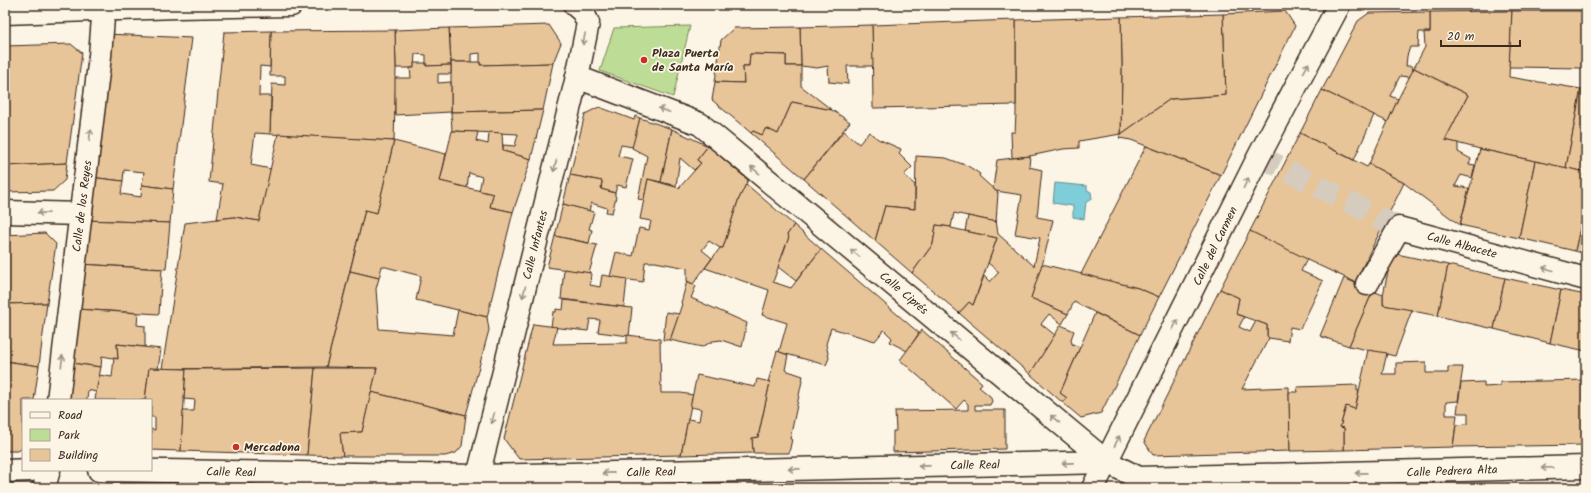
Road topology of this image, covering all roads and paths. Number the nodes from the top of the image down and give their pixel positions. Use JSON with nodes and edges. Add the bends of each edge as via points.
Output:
{"nodes":[{"id":1,"x":291,"y":5,"type":"edge"},
{"id":2,"x":575,"y":5,"type":"edge"},
{"id":3,"x":1339,"y":5,"type":"edge"},
{"id":4,"x":104,"y":8,"type":"edge"},
{"id":5,"x":5,"y":13,"type":"edge"},
{"id":6,"x":577,"y":77,"type":"junction"},
{"id":7,"x":5,"y":212,"type":"edge"},
{"id":8,"x":80,"y":214,"type":"junction"},
{"id":9,"x":1586,"y":279,"type":"edge"},
{"id":10,"x":1367,"y":284,"type":"dead end"},
{"id":11,"x":58,"y":399,"type":"edge"},
{"id":12,"x":1107,"y":462,"type":"junction"},
{"id":13,"x":1586,"y":467,"type":"edge"},
{"id":14,"x":22,"y":470,"type":"edge"},
{"id":15,"x":5,"y":471,"type":"edge"},
{"id":16,"x":49,"y":471,"type":"edge"},
{"id":17,"x":130,"y":471,"type":"edge"},
{"id":18,"x":1385,"y":480,"type":"edge"},
{"id":19,"x":477,"y":482,"type":"edge"},
{"id":20,"x":44,"y":488,"type":"edge"},
{"id":21,"x":1093,"y":488,"type":"edge"}],
"edges":[{"from":1,"to":4,"type":"main road"},
{"from":2,"to":6,"type":"main road","name":"Calle Infantes","one_way":true,"via":[[583,12],[588,23]]},
{"from":12,"to":3,"type":"main road","name":"Calle del Carmen","one_way":true,"via":[[1259,156]]},
{"from":4,"to":5,"type":"main road"},
{"from":8,"to":4,"type":"main road","name":"Calle de los Reyes","one_way":true},
{"from":12,"to":6,"type":"main road","name":"Calle Ciprés","one_way":true,"via":[[700,124]]},
{"from":6,"to":19,"type":"main road","name":"Calle Infantes","one_way":true},
{"from":8,"to":7,"type":"main road","one_way":true},
{"from":11,"to":8,"type":"main road","name":"Calle de los Reyes","one_way":true},
{"from":9,"to":10,"type":"main road","name":"Calle Albacete","one_way":true,"via":[[1399,228]]},
{"from":18,"to":12,"type":"main road","name":"Calle Pedrera Alta","one_way":true,"via":[[1138,478]]},
{"from":12,"to":19,"type":"main road","name":"Calle Real","one_way":true},
{"from":12,"to":21,"type":"main road","name":"Calle del Carmen"},
{"from":13,"to":18,"type":"main road","name":"Calle Pedrera Alta","one_way":true},
{"from":14,"to":15,"type":"main road"},
{"from":16,"to":20,"type":"main road"},
{"from":17,"to":19,"type":"main road","name":"Calle Real"}]}
